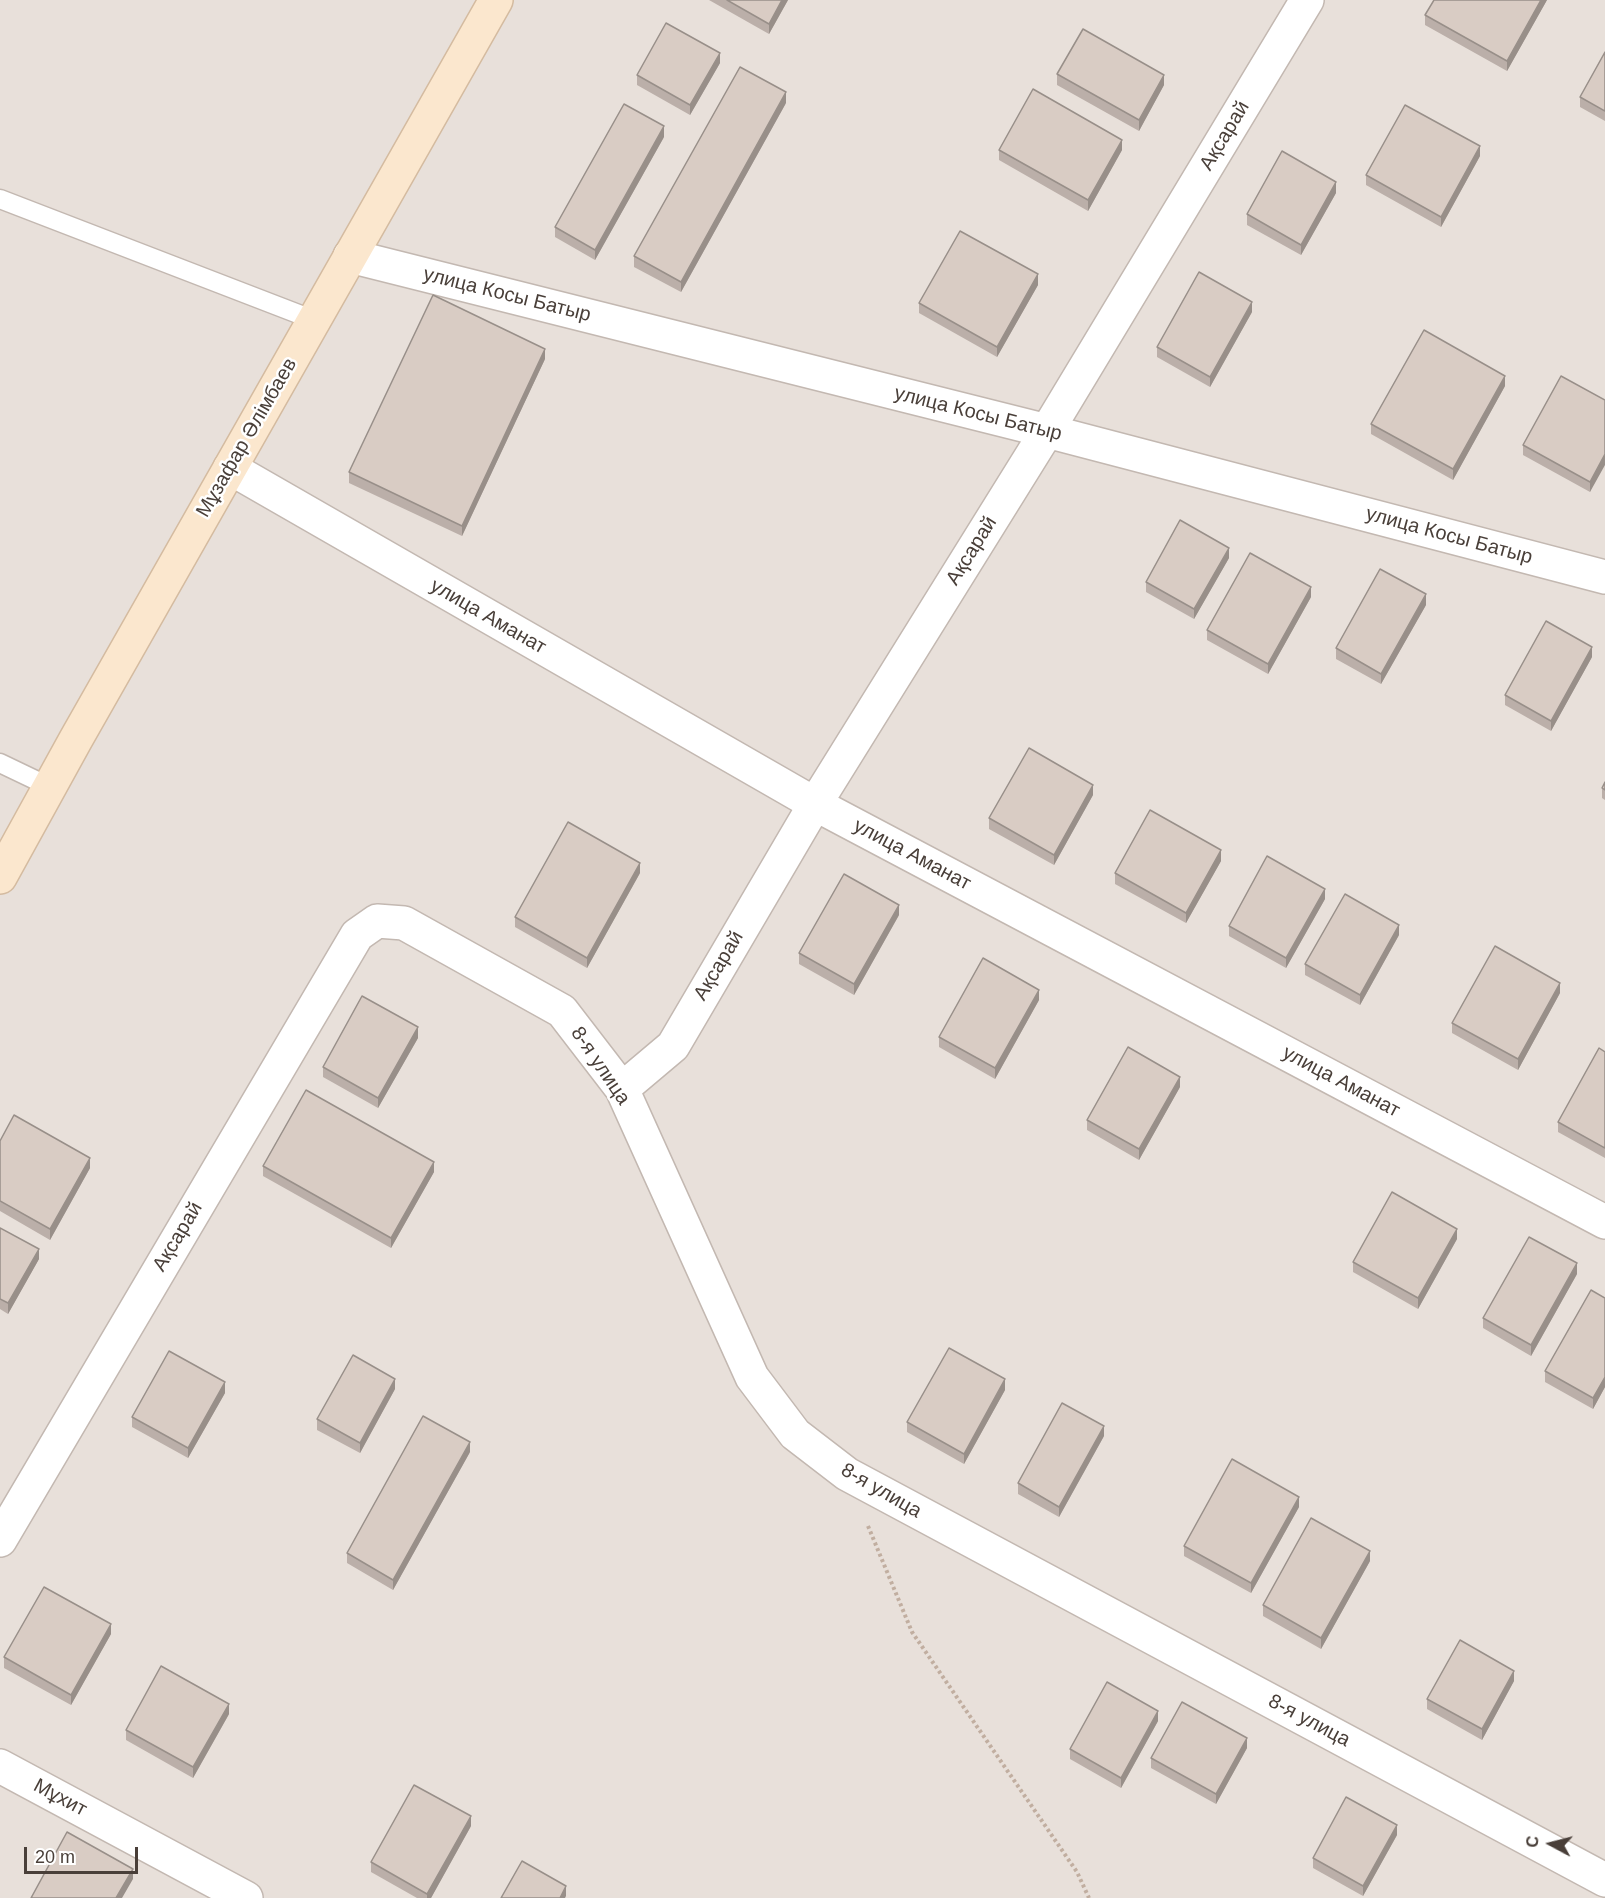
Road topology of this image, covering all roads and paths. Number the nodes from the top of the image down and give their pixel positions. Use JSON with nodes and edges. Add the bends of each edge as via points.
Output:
{"nodes":[{"id":1,"x":1307,"y":0,"type":"edge"},
{"id":2,"x":491,"y":2,"type":"edge"},
{"id":3,"x":0,"y":199,"type":"edge"},
{"id":4,"x":350,"y":256,"type":"junction"},
{"id":5,"x":314,"y":320,"type":"junction"},
{"id":6,"x":1047,"y":431,"type":"junction"},
{"id":7,"x":230,"y":468,"type":"junction"},
{"id":8,"x":1605,"y":577,"type":"edge"},
{"id":9,"x":0,"y":763,"type":"edge"},
{"id":10,"x":50,"y":787,"type":"junction"},
{"id":11,"x":815,"y":804,"type":"junction"},
{"id":12,"x":0,"y":877,"type":"edge"},
{"id":13,"x":357,"y":935,"type":"joint"},
{"id":14,"x":622,"y":1089,"type":"junction"},
{"id":15,"x":1605,"y":1222,"type":"edge"},
{"id":16,"x":847,"y":1474,"type":"junction"},
{"id":17,"x":0,"y":1540,"type":"edge"},
{"id":18,"x":0,"y":1766,"type":"edge"},
{"id":19,"x":1605,"y":1880,"type":"edge"},
{"id":20,"x":246,"y":1898,"type":"edge"},
{"id":21,"x":1089,"y":1898,"type":"edge"}],
"edges":[{"from":1,"to":6,"type":"street","name":"Ақсарай"},
{"from":2,"to":4,"type":"street","name":"Мұзафар Әлімбаев"},
{"from":3,"to":5,"type":"lane"},
{"from":4,"to":5,"type":"street","name":"Мұзафар Әлімбаев"},
{"from":4,"to":6,"type":"street","name":"улица Косы Батыр"},
{"from":5,"to":7,"type":"street","name":"Мұзафар Әлімбаев"},
{"from":6,"to":8,"type":"street","name":"улица Косы Батыр"},
{"from":6,"to":11,"type":"street","name":"Ақсарай"},
{"from":7,"to":10,"type":"street","name":"Мұзафар Әлімбаев"},
{"from":7,"to":11,"type":"street","name":"улица Аманат"},
{"from":9,"to":10,"type":"lane"},
{"from":10,"to":12,"type":"street","name":"Мұзафар Әлімбаев"},
{"from":11,"to":14,"type":"street","name":"Ақсарай","via":[[673,1046]]},
{"from":11,"to":15,"type":"street","name":"улица Аманат"},
{"from":13,"to":14,"type":"street","name":"8-я улица","via":[[377,921],[404,923],[562,1011]]},
{"from":13,"to":17,"type":"street","name":"Ақсарай"},
{"from":14,"to":16,"type":"street","name":"8-я улица","via":[[752,1377],[795,1434]]},
{"from":16,"to":19,"type":"street","name":"8-я улица"},
{"from":16,"to":21,"type":"path","via":[[912,1632],[1077,1872]]},
{"from":18,"to":20,"type":"street","name":"Мұхит"}]}
